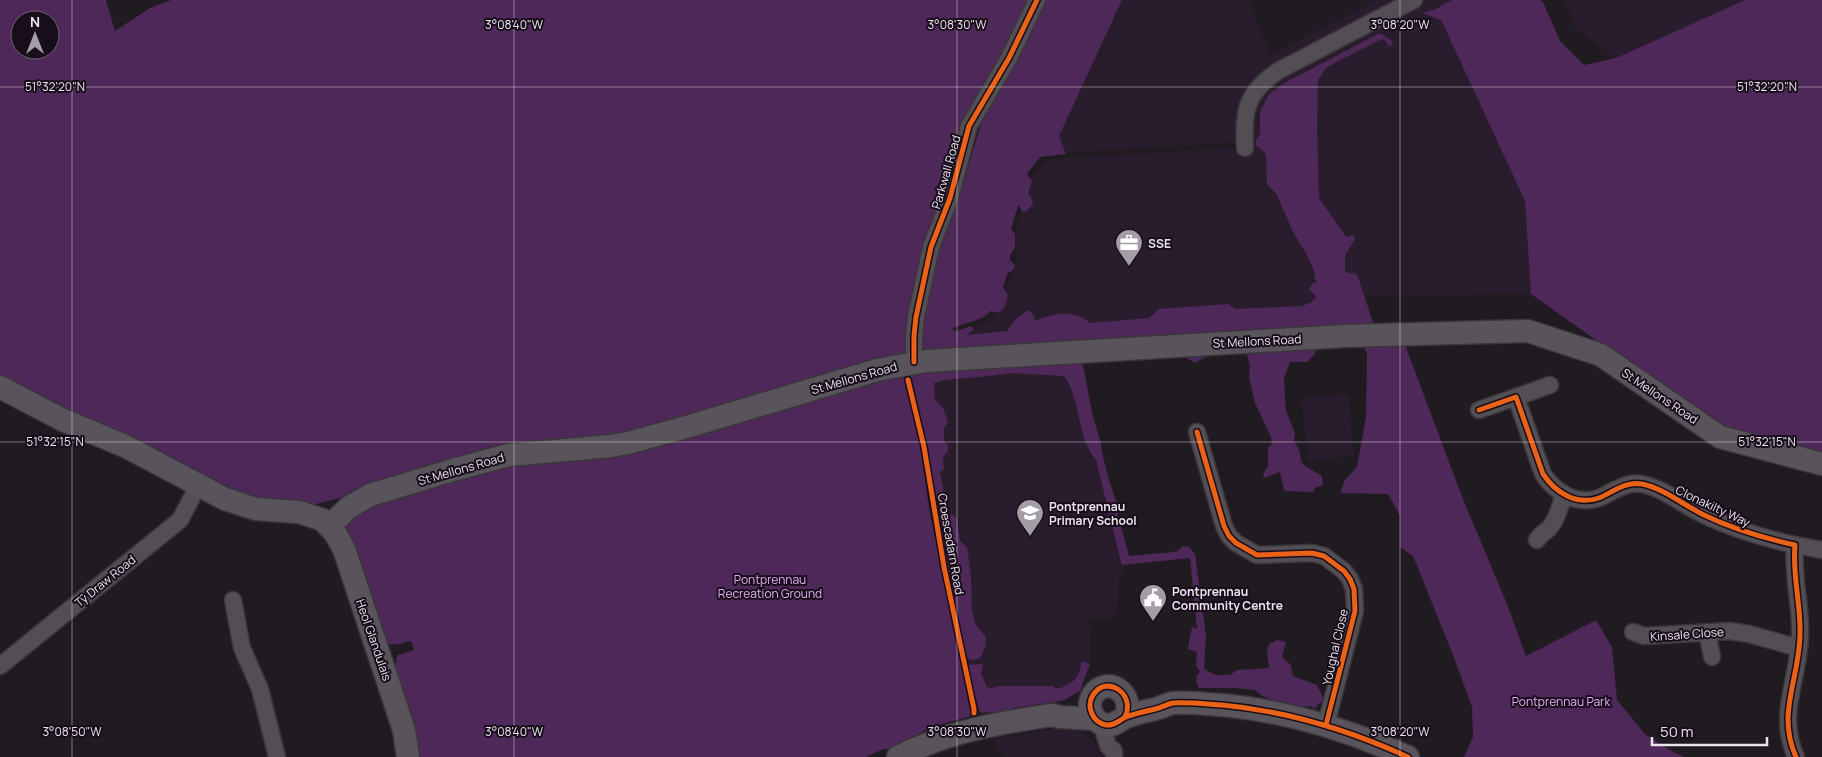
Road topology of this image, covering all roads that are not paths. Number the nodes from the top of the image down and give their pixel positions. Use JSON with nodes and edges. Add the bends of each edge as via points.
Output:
{"nodes":[{"id":1,"x":1037,"y":0,"type":"edge"},
{"id":2,"x":1414,"y":0,"type":"edge"},
{"id":3,"x":1245,"y":148,"type":"dead end"},
{"id":4,"x":914,"y":362,"type":"junction"},
{"id":5,"x":1550,"y":385,"type":"dead end"},
{"id":6,"x":0,"y":386,"type":"edge"},
{"id":7,"x":1516,"y":397,"type":"junction"},
{"id":8,"x":1478,"y":410,"type":"dead end"},
{"id":9,"x":1197,"y":432,"type":"dead end"},
{"id":10,"x":1822,"y":464,"type":"edge"},
{"id":11,"x":198,"y":486,"type":"junction"},
{"id":12,"x":1564,"y":494,"type":"junction"},
{"id":13,"x":330,"y":526,"type":"junction"},
{"id":14,"x":1537,"y":540,"type":"dead end"},
{"id":15,"x":1795,"y":545,"type":"junction"},
{"id":16,"x":1822,"y":550,"type":"edge"},
{"id":17,"x":233,"y":600,"type":"dead end"},
{"id":18,"x":1633,"y":632,"type":"dead end"},
{"id":19,"x":1707,"y":632,"type":"junction"},
{"id":20,"x":1799,"y":648,"type":"junction"},
{"id":21,"x":1712,"y":657,"type":"dead end"},
{"id":22,"x":0,"y":666,"type":"edge"},
{"id":23,"x":1123,"y":693,"type":"junction"},
{"id":24,"x":1093,"y":696,"type":"junction"},
{"id":25,"x":1170,"y":703,"type":"junction"},
{"id":26,"x":1052,"y":715,"type":"junction"},
{"id":27,"x":1110,"y":720,"type":"junction"},
{"id":28,"x":1326,"y":725,"type":"junction"},
{"id":29,"x":1114,"y":754,"type":"edge"},
{"id":30,"x":277,"y":757,"type":"edge"},
{"id":31,"x":408,"y":757,"type":"edge"},
{"id":32,"x":898,"y":757,"type":"edge"},
{"id":33,"x":1408,"y":757,"type":"edge"},
{"id":34,"x":1796,"y":757,"type":"edge"}],
"edges":[{"from":1,"to":4,"type":"street","name":"Parkwall Road","via":[[1009,58],[969,126],[950,198],[931,247],[916,317]]},
{"from":2,"to":3,"type":"street","via":[[1264,80],[1246,111]]},
{"from":4,"to":10,"type":"main road","name":"St Mellons Road","via":[[1319,337],[1528,331],[1601,355],[1720,437]]},
{"from":4,"to":13,"type":"main road","name":"St Mellons Road","via":[[858,375],[628,443],[509,455],[453,470],[370,495],[348,508]]},
{"from":5,"to":7,"type":"street"},
{"from":6,"to":11,"type":"main road","via":[[63,420],[128,447]]},
{"from":7,"to":8,"type":"street"},
{"from":7,"to":12,"type":"street","name":"Clonakilty Way","via":[[1543,474]]},
{"from":9,"to":28,"type":"street","name":"Youghal Close","via":[[1229,536],[1257,555],[1312,553],[1324,556],[1344,571],[1354,589],[1355,611]]},
{"from":11,"to":13,"type":"main road","via":[[256,509],[299,512],[323,520]]},
{"from":11,"to":22,"type":"street","name":"Tŷ Draw Road","via":[[180,520]]},
{"from":12,"to":14,"type":"street","via":[[1553,523]]},
{"from":12,"to":15,"type":"street","name":"Clonakilty Way","via":[[1591,500],[1624,486],[1640,484],[1741,531]]},
{"from":13,"to":31,"type":"main road","name":"Heol Glandulais","via":[[344,549],[404,730]]},
{"from":15,"to":16,"type":"street","name":"Clonakilty Way"},
{"from":15,"to":20,"type":"street"},
{"from":17,"to":30,"type":"street","via":[[242,648],[260,689]]},
{"from":18,"to":19,"type":"street","name":"Kinsale Close","via":[[1644,636]]},
{"from":19,"to":20,"type":"street","name":"Kinsale Close","via":[[1739,632]]},
{"from":19,"to":21,"type":"street"},
{"from":20,"to":34,"type":"street","via":[[1787,715],[1791,746]]},
{"from":23,"to":24,"type":"main road","via":[[1108,687]]},
{"from":23,"to":25,"type":"main road"},
{"from":23,"to":27,"type":"main road","via":[[1128,705]]},
{"from":24,"to":26,"type":"main road","via":[[1059,709]]},
{"from":24,"to":27,"type":"main road","via":[[1090,707]]},
{"from":25,"to":27,"type":"main road"},
{"from":25,"to":28,"type":"main road","via":[[1235,706]]},
{"from":26,"to":27,"type":"main road"},
{"from":26,"to":32,"type":"main road","via":[[960,732]]},
{"from":27,"to":29,"type":"street","via":[[1118,746]]},
{"from":28,"to":33,"type":"main road"}]}
